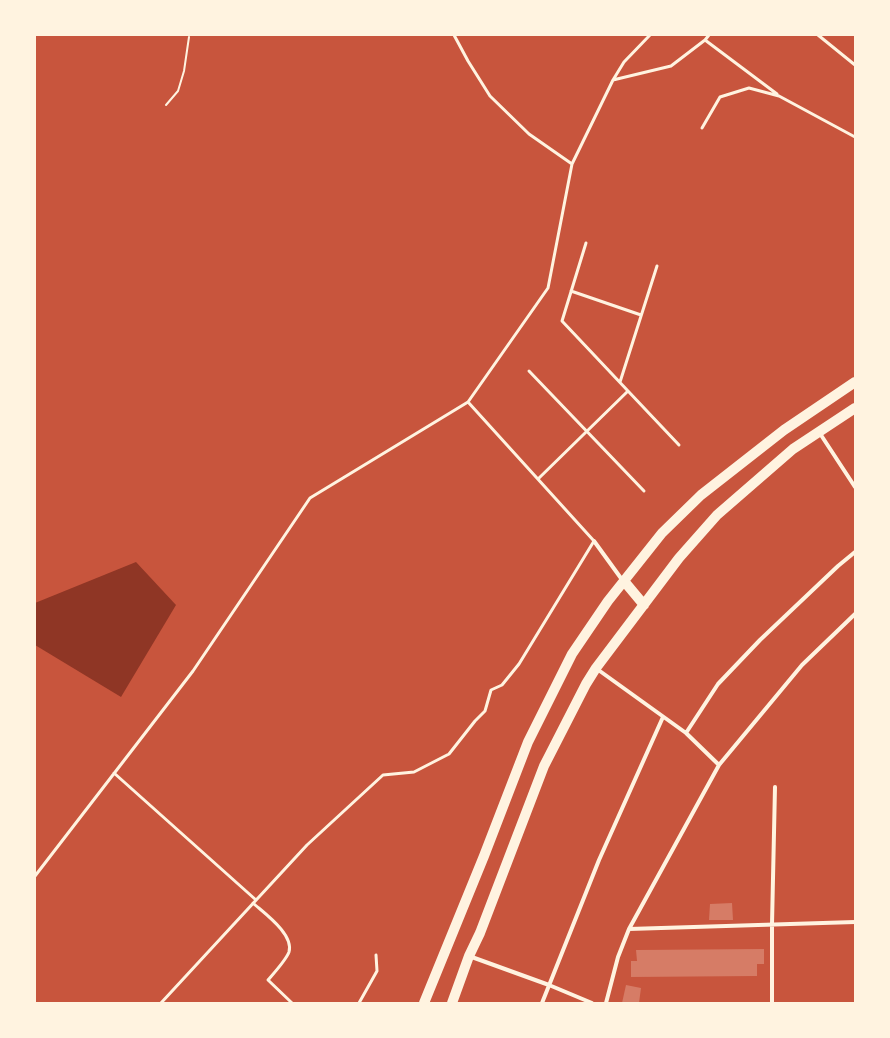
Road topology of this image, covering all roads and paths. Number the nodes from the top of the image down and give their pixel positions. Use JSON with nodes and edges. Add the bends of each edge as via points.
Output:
{"nodes":[{"id":1,"x":454,"y":35,"type":"edge"},
{"id":2,"x":650,"y":35,"type":"edge"},
{"id":3,"x":709,"y":35,"type":"edge"},
{"id":4,"x":818,"y":35,"type":"edge"},
{"id":5,"x":188,"y":36,"type":"dead end"},
{"id":6,"x":705,"y":40,"type":"junction"},
{"id":7,"x":855,"y":65,"type":"edge"},
{"id":8,"x":613,"y":80,"type":"junction"},
{"id":9,"x":779,"y":96,"type":"junction"},
{"id":10,"x":166,"y":105,"type":"dead end"},
{"id":11,"x":702,"y":128,"type":"dead end"},
{"id":12,"x":855,"y":137,"type":"edge"},
{"id":13,"x":572,"y":164,"type":"junction"},
{"id":14,"x":586,"y":243,"type":"dead end"},
{"id":15,"x":657,"y":266,"type":"dead end"},
{"id":16,"x":571,"y":291,"type":"junction"},
{"id":17,"x":641,"y":315,"type":"junction"},
{"id":18,"x":529,"y":371,"type":"dead end"},
{"id":19,"x":620,"y":382,"type":"junction"},
{"id":20,"x":855,"y":382,"type":"edge"},
{"id":21,"x":628,"y":391,"type":"junction"},
{"id":22,"x":468,"y":402,"type":"junction"},
{"id":23,"x":855,"y":408,"type":"edge"},
{"id":24,"x":587,"y":431,"type":"junction"},
{"id":25,"x":819,"y":432,"type":"junction"},
{"id":26,"x":679,"y":445,"type":"dead end"},
{"id":27,"x":538,"y":479,"type":"junction"},
{"id":28,"x":855,"y":487,"type":"edge"},
{"id":29,"x":644,"y":491,"type":"dead end"},
{"id":30,"x":594,"y":541,"type":"junction"},
{"id":31,"x":855,"y":552,"type":"edge"},
{"id":32,"x":624,"y":581,"type":"junction"},
{"id":33,"x":644,"y":605,"type":"junction"},
{"id":34,"x":855,"y":614,"type":"edge"},
{"id":35,"x":596,"y":668,"type":"junction"},
{"id":36,"x":664,"y":717,"type":"junction"},
{"id":37,"x":686,"y":733,"type":"junction"},
{"id":38,"x":719,"y":765,"type":"junction"},
{"id":39,"x":114,"y":773,"type":"junction"},
{"id":40,"x":775,"y":787,"type":"dead end"},
{"id":41,"x":35,"y":876,"type":"edge"},
{"id":42,"x":255,"y":901,"type":"junction"},
{"id":43,"x":855,"y":922,"type":"edge"},
{"id":44,"x":772,"y":924,"type":"junction"},
{"id":45,"x":629,"y":929,"type":"junction"},
{"id":46,"x":376,"y":955,"type":"dead end"},
{"id":47,"x":470,"y":956,"type":"junction"},
{"id":48,"x":549,"y":985,"type":"junction"},
{"id":49,"x":161,"y":1003,"type":"edge"},
{"id":50,"x":292,"y":1003,"type":"edge"},
{"id":51,"x":359,"y":1003,"type":"edge"},
{"id":52,"x":424,"y":1003,"type":"edge"},
{"id":53,"x":452,"y":1003,"type":"edge"},
{"id":54,"x":542,"y":1003,"type":"edge"},
{"id":55,"x":592,"y":1003,"type":"edge"},
{"id":56,"x":606,"y":1003,"type":"edge"},
{"id":57,"x":772,"y":1003,"type":"edge"}],
"edges":[{"from":1,"to":13,"type":"lane","via":[[490,96],[529,134]]},
{"from":2,"to":8,"type":"lane","via":[[624,62]]},
{"from":3,"to":6,"type":"lane"},
{"from":4,"to":7,"type":"lane"},
{"from":5,"to":10,"type":"path","via":[[184,71],[178,91]]},
{"from":6,"to":8,"type":"lane","via":[[671,66]]},
{"from":6,"to":9,"type":"lane"},
{"from":8,"to":13,"type":"lane"},
{"from":9,"to":11,"type":"lane","via":[[749,88],[720,97]]},
{"from":9,"to":12,"type":"lane"},
{"from":13,"to":22,"type":"lane","via":[[548,288]]},
{"from":14,"to":16,"type":"lane"},
{"from":15,"to":17,"type":"lane"},
{"from":16,"to":17,"type":"lane"},
{"from":16,"to":19,"type":"lane","via":[[562,321]]},
{"from":17,"to":19,"type":"lane"},
{"from":18,"to":24,"type":"lane"},
{"from":19,"to":21,"type":"lane"},
{"from":20,"to":32,"type":"main road","via":[[784,430],[701,495],[662,533]]},
{"from":21,"to":24,"type":"lane"},
{"from":21,"to":26,"type":"lane"},
{"from":22,"to":27,"type":"lane"},
{"from":22,"to":39,"type":"lane","via":[[310,498],[193,671]]},
{"from":23,"to":25,"type":"main road"},
{"from":24,"to":27,"type":"lane"},
{"from":24,"to":29,"type":"lane"},
{"from":25,"to":28,"type":"street"},
{"from":25,"to":33,"type":"main road","via":[[793,449],[717,515],[679,558]]},
{"from":27,"to":30,"type":"lane"},
{"from":30,"to":32,"type":"street"},
{"from":30,"to":42,"type":"lane","via":[[519,664],[502,685],[491,690],[485,711],[449,754],[414,772],[383,775],[307,845]]},
{"from":31,"to":37,"type":"street","via":[[760,640],[718,684]]},
{"from":32,"to":33,"type":"main road"},
{"from":32,"to":52,"type":"main road","via":[[572,654],[528,742]]},
{"from":33,"to":35,"type":"main road"},
{"from":34,"to":38,"type":"street","via":[[802,665]]},
{"from":35,"to":36,"type":"street"},
{"from":35,"to":47,"type":"main road","via":[[544,766]]},
{"from":36,"to":37,"type":"street"},
{"from":36,"to":48,"type":"street","via":[[599,860]]},
{"from":37,"to":38,"type":"street"},
{"from":38,"to":45,"type":"street"},
{"from":39,"to":41,"type":"lane"},
{"from":39,"to":42,"type":"lane"},
{"from":40,"to":44,"type":"street"},
{"from":42,"to":49,"type":"lane"},
{"from":42,"to":50,"type":"lane","via":[[279,926],[289,943],[289,953],[268,980]]},
{"from":43,"to":44,"type":"street"},
{"from":44,"to":45,"type":"street"},
{"from":44,"to":57,"type":"street"},
{"from":45,"to":56,"type":"street","via":[[618,957]]},
{"from":46,"to":51,"type":"lane","via":[[377,971]]},
{"from":47,"to":48,"type":"street"},
{"from":47,"to":53,"type":"main road"},
{"from":48,"to":54,"type":"street"},
{"from":48,"to":55,"type":"street"}]}
